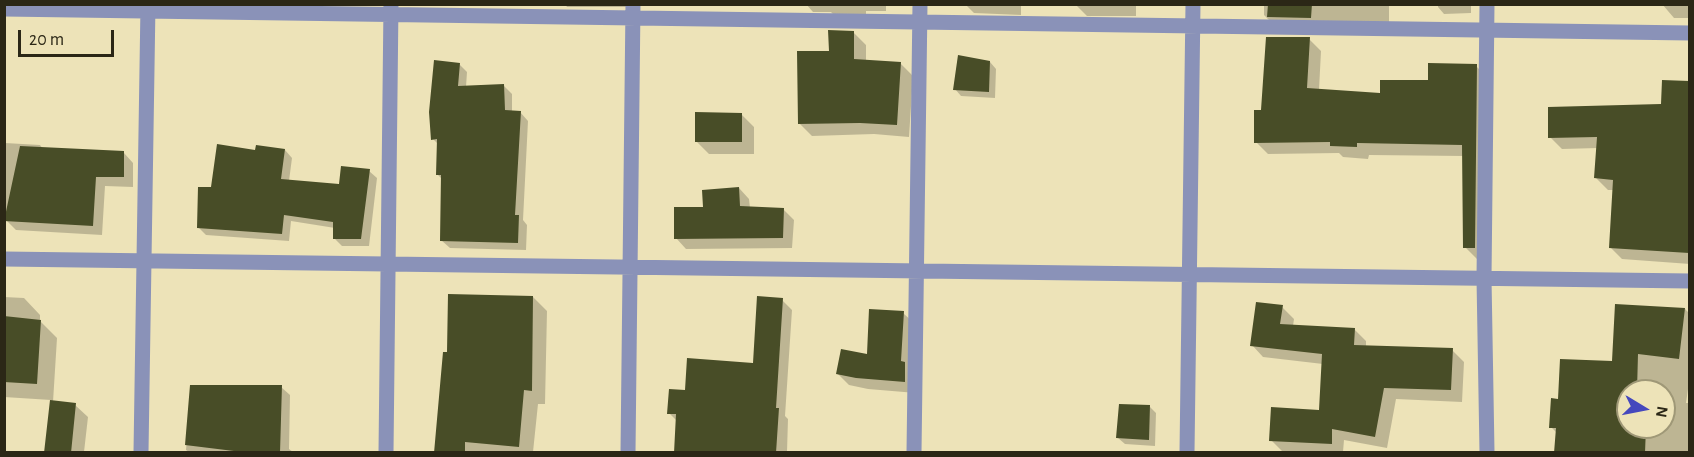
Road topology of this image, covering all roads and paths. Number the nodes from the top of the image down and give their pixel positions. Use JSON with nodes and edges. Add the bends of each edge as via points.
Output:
{"nodes":[{"id":1,"x":920,"y":4,"type":"edge"},
{"id":2,"x":1193,"y":4,"type":"edge"},
{"id":3,"x":1487,"y":4,"type":"edge"},
{"id":4,"x":148,"y":8,"type":"edge"},
{"id":5,"x":4,"y":9,"type":"edge"},
{"id":6,"x":391,"y":9,"type":"edge"},
{"id":7,"x":633,"y":11,"type":"edge"},
{"id":8,"x":920,"y":21,"type":"junction"},
{"id":9,"x":1193,"y":25,"type":"junction"},
{"id":10,"x":1487,"y":29,"type":"junction"},
{"id":11,"x":1689,"y":33,"type":"edge"},
{"id":12,"x":4,"y":259,"type":"edge"},
{"id":13,"x":144,"y":261,"type":"junction"},
{"id":14,"x":388,"y":264,"type":"junction"},
{"id":15,"x":630,"y":267,"type":"junction"},
{"id":16,"x":917,"y":271,"type":"junction"},
{"id":17,"x":1189,"y":274,"type":"junction"},
{"id":18,"x":1484,"y":278,"type":"junction"},
{"id":19,"x":1689,"y":281,"type":"edge"},
{"id":20,"x":141,"y":453,"type":"edge"},
{"id":21,"x":386,"y":453,"type":"edge"},
{"id":22,"x":628,"y":453,"type":"edge"},
{"id":23,"x":914,"y":453,"type":"edge"},
{"id":24,"x":1187,"y":453,"type":"edge"},
{"id":25,"x":1487,"y":453,"type":"edge"}],
"edges":[{"from":1,"to":8,"type":"street"},
{"from":2,"to":9,"type":"street"},
{"from":3,"to":10,"type":"street"},
{"from":4,"to":5,"type":"street"},
{"from":4,"to":6,"type":"street"},
{"from":4,"to":13,"type":"street"},
{"from":6,"to":7,"type":"street"},
{"from":6,"to":14,"type":"street"},
{"from":7,"to":8,"type":"street"},
{"from":7,"to":15,"type":"street"},
{"from":8,"to":9,"type":"street"},
{"from":8,"to":16,"type":"street"},
{"from":9,"to":10,"type":"street"},
{"from":9,"to":17,"type":"street"},
{"from":10,"to":11,"type":"street"},
{"from":10,"to":18,"type":"street"},
{"from":12,"to":13,"type":"street"},
{"from":13,"to":14,"type":"street"},
{"from":13,"to":20,"type":"street"},
{"from":14,"to":15,"type":"street"},
{"from":14,"to":21,"type":"street"},
{"from":15,"to":16,"type":"street"},
{"from":15,"to":22,"type":"street"},
{"from":16,"to":17,"type":"street"},
{"from":16,"to":23,"type":"street"},
{"from":17,"to":18,"type":"street"},
{"from":17,"to":24,"type":"street"},
{"from":18,"to":19,"type":"street"},
{"from":18,"to":25,"type":"street"}]}
